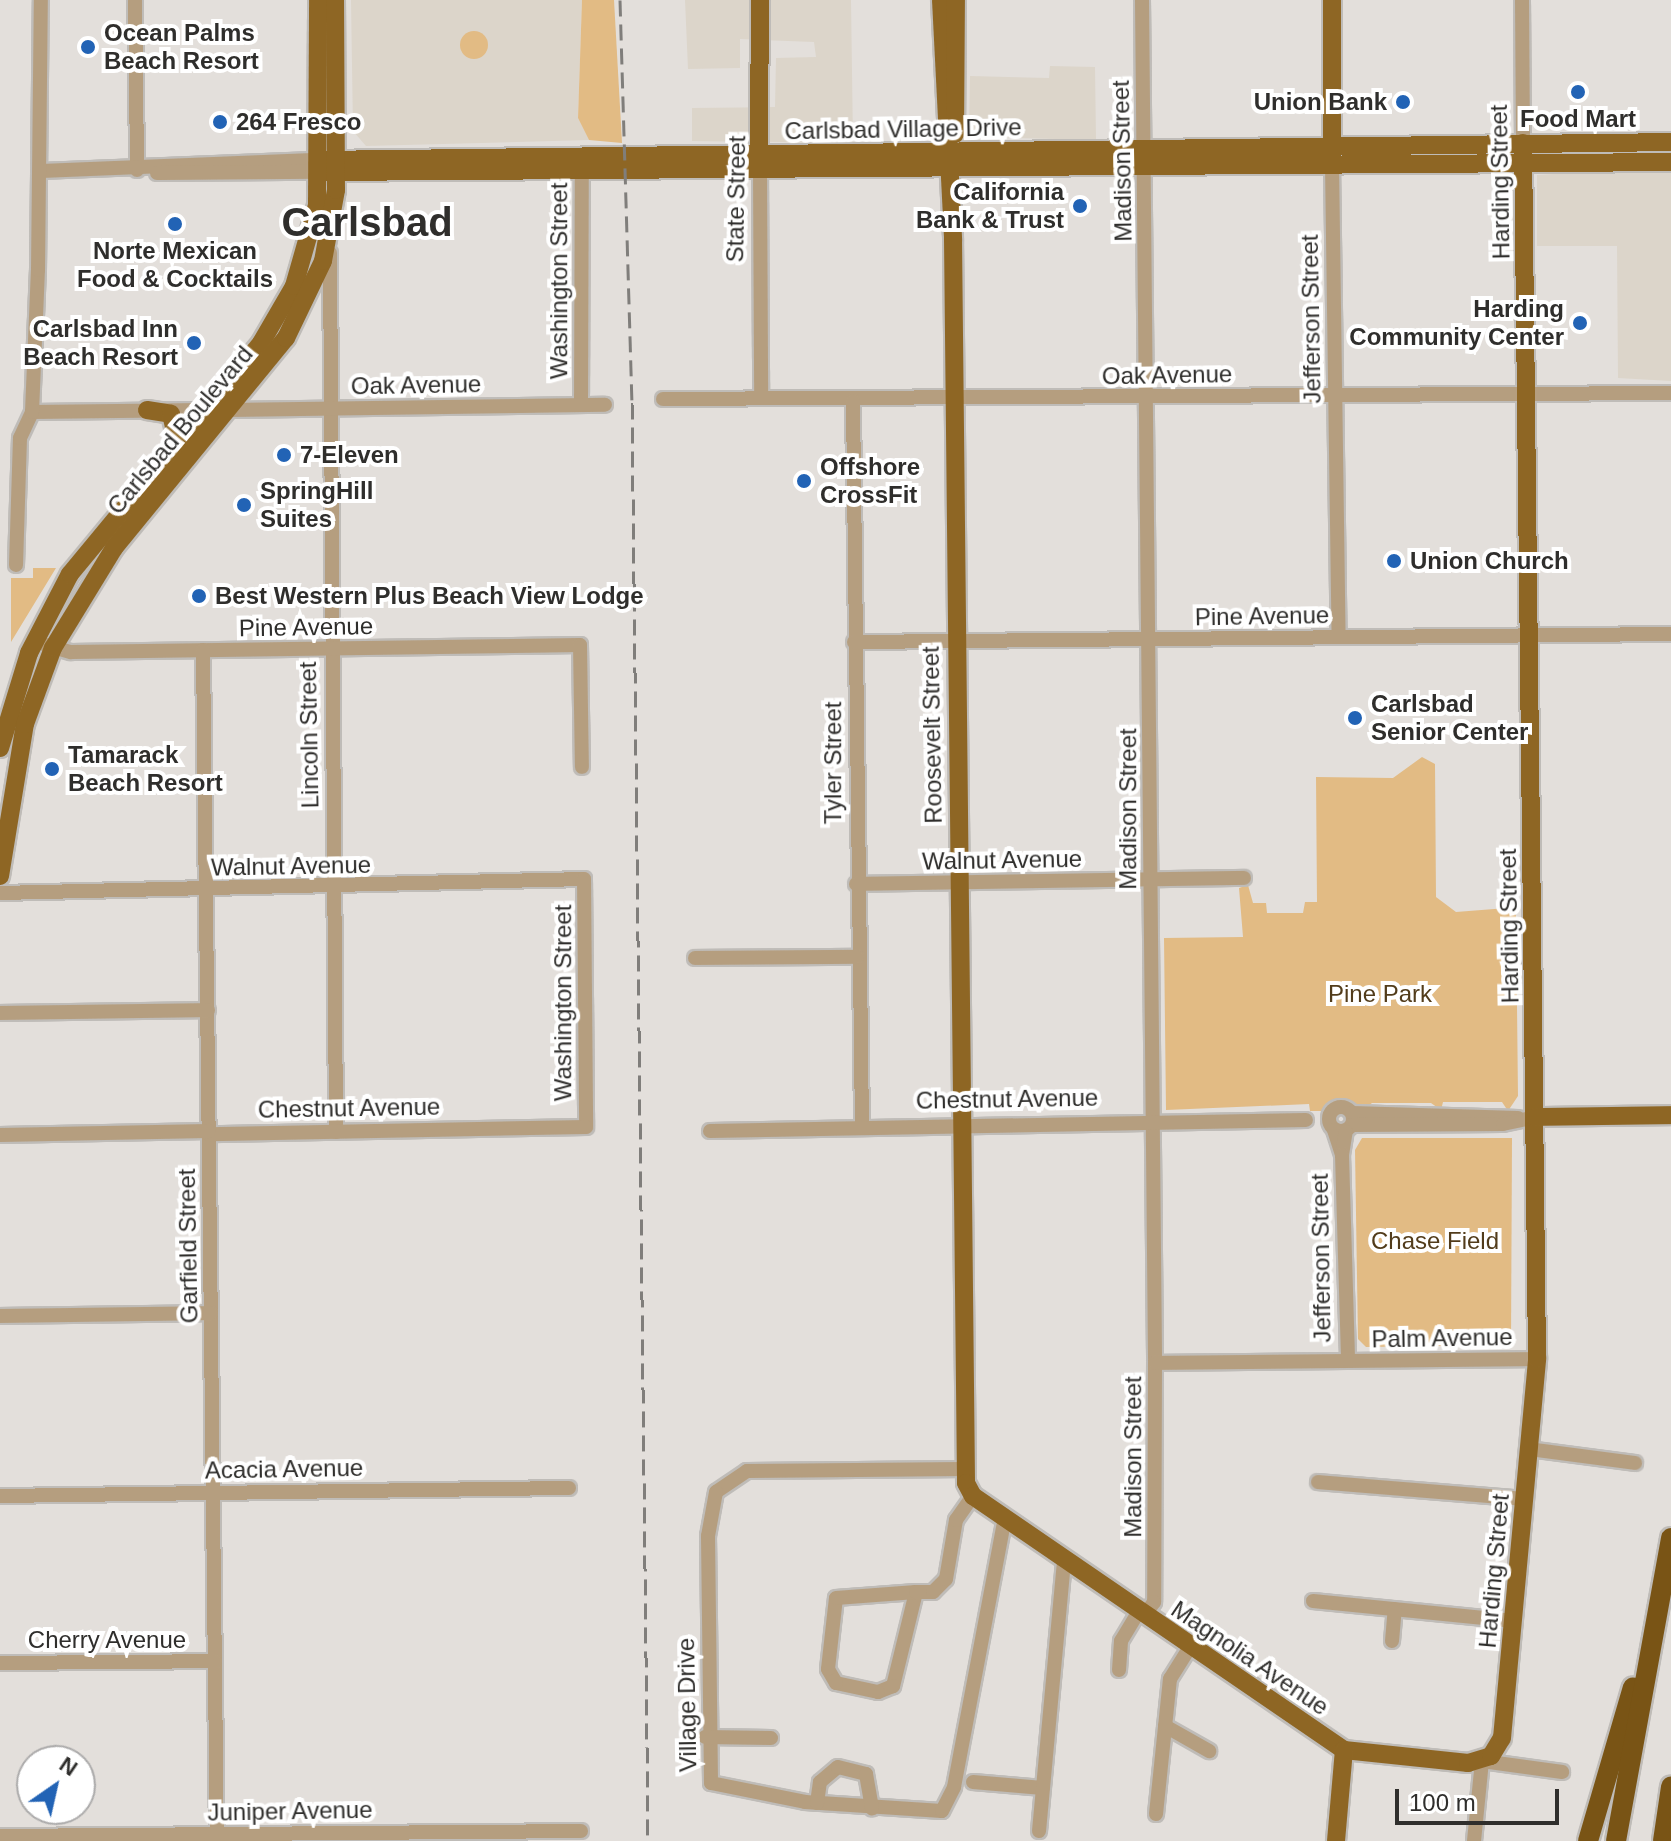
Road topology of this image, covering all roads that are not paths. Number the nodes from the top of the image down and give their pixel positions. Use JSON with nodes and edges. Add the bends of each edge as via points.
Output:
{"nodes":[{"id":1,"x":41,"y":0,"type":"edge"},
{"id":2,"x":135,"y":0,"type":"edge"},
{"id":3,"x":318,"y":0,"type":"edge"},
{"id":4,"x":335,"y":0,"type":"edge"},
{"id":5,"x":760,"y":0,"type":"edge"},
{"id":6,"x":941,"y":0,"type":"edge"},
{"id":7,"x":956,"y":0,"type":"edge"},
{"id":8,"x":1142,"y":0,"type":"edge"},
{"id":9,"x":1332,"y":0,"type":"edge"},
{"id":10,"x":1522,"y":0,"type":"edge"},
{"id":11,"x":1671,"y":142,"type":"edge"},
{"id":12,"x":1523,"y":143,"type":"junction"},
{"id":13,"x":1332,"y":156,"type":"junction"},
{"id":14,"x":1144,"y":159,"type":"junction"},
{"id":15,"x":951,"y":161,"type":"junction"},
{"id":16,"x":1671,"y":162,"type":"edge"},
{"id":17,"x":1524,"y":163,"type":"junction"},
{"id":18,"x":582,"y":164,"type":"junction"},
{"id":19,"x":759,"y":164,"type":"junction"},
{"id":20,"x":327,"y":166,"type":"junction"},
{"id":21,"x":137,"y":170,"type":"junction"},
{"id":22,"x":41,"y":171,"type":"junction"},
{"id":23,"x":330,"y":241,"type":"junction"},
{"id":24,"x":253,"y":354,"type":"junction"},
{"id":25,"x":1671,"y":393,"type":"edge"},
{"id":26,"x":1527,"y":394,"type":"junction"},
{"id":27,"x":1337,"y":397,"type":"junction"},
{"id":28,"x":761,"y":398,"type":"junction"},
{"id":29,"x":1146,"y":398,"type":"junction"},
{"id":30,"x":663,"y":399,"type":"dead end"},
{"id":31,"x":951,"y":399,"type":"junction"},
{"id":32,"x":853,"y":401,"type":"junction"},
{"id":33,"x":581,"y":405,"type":"junction"},
{"id":34,"x":605,"y":405,"type":"dead end"},
{"id":35,"x":327,"y":408,"type":"junction"},
{"id":36,"x":147,"y":410,"type":"junction"},
{"id":37,"x":203,"y":410,"type":"junction"},
{"id":38,"x":228,"y":410,"type":"junction"},
{"id":39,"x":32,"y":412,"type":"junction"},
{"id":40,"x":177,"y":441,"type":"junction"},
{"id":41,"x":185,"y":463,"type":"junction"},
{"id":42,"x":16,"y":565,"type":"dead end"},
{"id":43,"x":1671,"y":634,"type":"edge"},
{"id":44,"x":1530,"y":636,"type":"junction"},
{"id":45,"x":1339,"y":637,"type":"junction"},
{"id":46,"x":35,"y":640,"type":"junction"},
{"id":47,"x":1149,"y":640,"type":"junction"},
{"id":48,"x":954,"y":641,"type":"junction"},
{"id":49,"x":854,"y":642,"type":"junction"},
{"id":50,"x":53,"y":648,"type":"junction"},
{"id":51,"x":330,"y":649,"type":"junction"},
{"id":52,"x":203,"y":650,"type":"junction"},
{"id":53,"x":0,"y":748,"type":"edge"},
{"id":54,"x":582,"y":767,"type":"dead end"},
{"id":55,"x":0,"y":876,"type":"edge"},
{"id":56,"x":1244,"y":878,"type":"dead end"},
{"id":57,"x":584,"y":879,"type":"joint"},
{"id":58,"x":1150,"y":880,"type":"junction"},
{"id":59,"x":959,"y":882,"type":"junction"},
{"id":60,"x":856,"y":884,"type":"junction"},
{"id":61,"x":333,"y":888,"type":"junction"},
{"id":62,"x":206,"y":890,"type":"junction"},
{"id":63,"x":0,"y":893,"type":"edge"},
{"id":64,"x":857,"y":957,"type":"junction"},
{"id":65,"x":695,"y":958,"type":"dead end"},
{"id":66,"x":208,"y":1010,"type":"junction"},
{"id":67,"x":0,"y":1013,"type":"edge"},
{"id":68,"x":1671,"y":1115,"type":"edge"},
{"id":69,"x":1526,"y":1117,"type":"junction"},
{"id":70,"x":1153,"y":1121,"type":"junction"},
{"id":71,"x":1341,"y":1123,"type":"junction"},
{"id":72,"x":862,"y":1124,"type":"junction"},
{"id":73,"x":962,"y":1124,"type":"junction"},
{"id":74,"x":586,"y":1127,"type":"joint"},
{"id":75,"x":710,"y":1131,"type":"dead end"},
{"id":76,"x":336,"y":1132,"type":"junction"},
{"id":77,"x":209,"y":1133,"type":"junction"},
{"id":78,"x":0,"y":1135,"type":"edge"},
{"id":79,"x":211,"y":1313,"type":"junction"},
{"id":80,"x":0,"y":1316,"type":"edge"},
{"id":81,"x":1537,"y":1359,"type":"junction"},
{"id":82,"x":1348,"y":1360,"type":"junction"},
{"id":83,"x":1155,"y":1363,"type":"junction"},
{"id":84,"x":1529,"y":1449,"type":"junction"},
{"id":85,"x":1635,"y":1463,"type":"dead end"},
{"id":86,"x":966,"y":1469,"type":"junction"},
{"id":87,"x":1318,"y":1482,"type":"dead end"},
{"id":88,"x":569,"y":1488,"type":"dead end"},
{"id":89,"x":213,"y":1492,"type":"junction"},
{"id":90,"x":0,"y":1496,"type":"edge"},
{"id":91,"x":973,"y":1496,"type":"junction"},
{"id":92,"x":1524,"y":1499,"type":"junction"},
{"id":93,"x":1005,"y":1518,"type":"junction"},
{"id":94,"x":1671,"y":1538,"type":"edge"},
{"id":95,"x":1064,"y":1559,"type":"junction"},
{"id":96,"x":916,"y":1592,"type":"junction"},
{"id":97,"x":1313,"y":1601,"type":"dead end"},
{"id":98,"x":1395,"y":1609,"type":"junction"},
{"id":99,"x":1142,"y":1613,"type":"junction"},
{"id":100,"x":1514,"y":1621,"type":"junction"},
{"id":101,"x":1392,"y":1641,"type":"dead end"},
{"id":102,"x":1190,"y":1647,"type":"junction"},
{"id":103,"x":1649,"y":1650,"type":"junction"},
{"id":104,"x":215,"y":1661,"type":"junction"},
{"id":105,"x":0,"y":1663,"type":"edge"},
{"id":106,"x":1119,"y":1670,"type":"dead end"},
{"id":107,"x":1165,"y":1726,"type":"junction"},
{"id":108,"x":705,"y":1737,"type":"junction"},
{"id":109,"x":771,"y":1738,"type":"dead end"},
{"id":110,"x":1344,"y":1750,"type":"junction"},
{"id":111,"x":1209,"y":1751,"type":"dead end"},
{"id":112,"x":1482,"y":1761,"type":"junction"},
{"id":113,"x":1562,"y":1772,"type":"dead end"},
{"id":114,"x":973,"y":1782,"type":"dead end"},
{"id":115,"x":1671,"y":1787,"type":"edge"},
{"id":116,"x":1043,"y":1788,"type":"junction"},
{"id":117,"x":817,"y":1803,"type":"junction"},
{"id":118,"x":872,"y":1808,"type":"junction"},
{"id":119,"x":1156,"y":1814,"type":"dead end"},
{"id":120,"x":581,"y":1831,"type":"dead end"},
{"id":121,"x":1039,"y":1831,"type":"dead end"},
{"id":122,"x":0,"y":1836,"type":"edge"},
{"id":123,"x":217,"y":1838,"type":"edge"},
{"id":124,"x":1336,"y":1841,"type":"edge"},
{"id":125,"x":1474,"y":1841,"type":"edge"},
{"id":126,"x":1588,"y":1841,"type":"edge"},
{"id":127,"x":1616,"y":1841,"type":"edge"},
{"id":128,"x":1663,"y":1841,"type":"edge"}],
"edges":[{"from":1,"to":22,"type":"street"},
{"from":2,"to":21,"type":"street"},
{"from":3,"to":20,"type":"main road","name":"Carlsbad Boulevard"},
{"from":4,"to":20,"type":"main road","name":"Carlsbad Boulevard"},
{"from":5,"to":19,"type":"main road","name":"State Street"},
{"from":6,"to":15,"type":"main road","name":"Roosevelt Street"},
{"from":7,"to":15,"type":"main road"},
{"from":8,"to":14,"type":"street","name":"Madison Street"},
{"from":9,"to":13,"type":"main road","name":"Jefferson Street"},
{"from":10,"to":12,"type":"street","name":"Harding Street"},
{"from":11,"to":12,"type":"main road","name":"Carlsbad Village Drive"},
{"from":12,"to":13,"type":"main road","name":"Carlsbad Village Drive"},
{"from":12,"to":17,"type":"main road","name":"Harding Street"},
{"from":13,"to":14,"type":"main road","name":"Carlsbad Village Drive"},
{"from":13,"to":17,"type":"main road","name":"Carlsbad Village Drive"},
{"from":13,"to":27,"type":"street","name":"Jefferson Street"},
{"from":14,"to":15,"type":"main road","name":"Carlsbad Village Drive"},
{"from":14,"to":29,"type":"street","name":"Madison Street"},
{"from":15,"to":19,"type":"main road","name":"Carlsbad Village Drive"},
{"from":15,"to":31,"type":"main road","name":"Roosevelt Street"},
{"from":16,"to":17,"type":"main road","name":"Carlsbad Village Drive"},
{"from":17,"to":26,"type":"main road","name":"Harding Street"},
{"from":18,"to":19,"type":"main road","name":"Carlsbad Village Drive"},
{"from":18,"to":20,"type":"main road","name":"Carlsbad Village Drive"},
{"from":18,"to":33,"type":"street","name":"Washington Street"},
{"from":19,"to":28,"type":"street","name":"State Street"},
{"from":20,"to":21,"type":"street","name":"Carlsbad Village Drive"},
{"from":20,"to":23,"type":"main road","name":"Carlsbad Boulevard"},
{"from":20,"to":24,"type":"main road","name":"Carlsbad Boulevard","via":[[304,257]]},
{"from":21,"to":22,"type":"street","name":"Carlsbad Village Drive"},
{"from":22,"to":39,"type":"street"},
{"from":23,"to":35,"type":"street","name":"Lincoln Street"},
{"from":23,"to":38,"type":"main road","name":"Carlsbad Boulevard","via":[[294,325]]},
{"from":24,"to":37,"type":"main road","name":"Carlsbad Boulevard"},
{"from":24,"to":38,"type":"main road"},
{"from":25,"to":26,"type":"street","name":"Oak Avenue"},
{"from":26,"to":27,"type":"street","name":"Oak Avenue"},
{"from":26,"to":44,"type":"main road","name":"Harding Street"},
{"from":27,"to":29,"type":"street","name":"Oak Avenue"},
{"from":27,"to":45,"type":"street","name":"Jefferson Street"},
{"from":28,"to":30,"type":"street","name":"Oak Avenue"},
{"from":28,"to":32,"type":"street","name":"Oak Avenue"},
{"from":29,"to":31,"type":"street","name":"Oak Avenue"},
{"from":29,"to":47,"type":"street","name":"Madison Street"},
{"from":31,"to":32,"type":"street","name":"Oak Avenue"},
{"from":31,"to":48,"type":"main road","name":"Roosevelt Street"},
{"from":32,"to":49,"type":"street","name":"Tyler Street"},
{"from":33,"to":34,"type":"street","name":"Oak Avenue"},
{"from":33,"to":35,"type":"street","name":"Oak Avenue"},
{"from":35,"to":38,"type":"street","name":"Oak Avenue"},
{"from":35,"to":51,"type":"street","name":"Lincoln Street"},
{"from":36,"to":37,"type":"street"},
{"from":36,"to":39,"type":"street"},
{"from":36,"to":40,"type":"main road","via":[[171,414]]},
{"from":37,"to":40,"type":"main road","name":"Carlsbad Boulevard"},
{"from":37,"to":41,"type":"main road","via":[[206,424]]},
{"from":38,"to":41,"type":"main road","name":"Carlsbad Boulevard"},
{"from":39,"to":42,"type":"street","via":[[20,438]]},
{"from":40,"to":46,"type":"main road","name":"Carlsbad Boulevard","via":[[83,555]]},
{"from":41,"to":50,"type":"main road","name":"Carlsbad Boulevard","via":[[102,564]]},
{"from":43,"to":44,"type":"street","name":"Pine Avenue"},
{"from":44,"to":45,"type":"street","name":"Pine Avenue"},
{"from":44,"to":69,"type":"main road","name":"Harding Street"},
{"from":45,"to":47,"type":"street","name":"Pine Avenue"},
{"from":46,"to":50,"type":"street","name":"Pine Avenue"},
{"from":46,"to":53,"type":"main road","name":"Carlsbad Boulevard"},
{"from":47,"to":48,"type":"street","name":"Pine Avenue"},
{"from":47,"to":58,"type":"street","name":"Madison Street"},
{"from":48,"to":49,"type":"street","name":"Pine Avenue"},
{"from":48,"to":59,"type":"main road","name":"Roosevelt Street"},
{"from":49,"to":60,"type":"street","name":"Tyler Street"},
{"from":50,"to":52,"type":"street","name":"Pine Avenue"},
{"from":50,"to":55,"type":"main road","name":"Carlsbad Boulevard","via":[[25,724]]},
{"from":51,"to":52,"type":"street","name":"Pine Avenue"},
{"from":51,"to":54,"type":"street","name":"Pine Avenue","via":[[580,645]]},
{"from":51,"to":61,"type":"street","name":"Lincoln Street"},
{"from":52,"to":62,"type":"street","name":"Garfield Street"},
{"from":56,"to":58,"type":"street","name":"Walnut Avenue"},
{"from":57,"to":61,"type":"street","name":"Walnut Avenue"},
{"from":57,"to":74,"type":"street","name":"Washington Street"},
{"from":58,"to":59,"type":"street","name":"Walnut Avenue"},
{"from":58,"to":70,"type":"street","name":"Madison Street"},
{"from":59,"to":60,"type":"street","name":"Walnut Avenue"},
{"from":59,"to":73,"type":"main road","name":"Roosevelt Street"},
{"from":60,"to":64,"type":"street","name":"Tyler Street"},
{"from":61,"to":62,"type":"street","name":"Walnut Avenue"},
{"from":61,"to":76,"type":"street","name":"Lincoln Street"},
{"from":62,"to":63,"type":"street","name":"Walnut Avenue"},
{"from":62,"to":66,"type":"street","name":"Garfield Street"},
{"from":64,"to":65,"type":"street"},
{"from":64,"to":72,"type":"street","name":"Tyler Street"},
{"from":66,"to":67,"type":"street"},
{"from":66,"to":77,"type":"street","name":"Garfield Street"},
{"from":68,"to":69,"type":"main road","name":"Chestnut Avenue"},
{"from":69,"to":71,"type":"street","name":"Chestnut Avenue","via":[[1503,1124]]},
{"from":69,"to":81,"type":"main road","name":"Harding Street"},
{"from":70,"to":71,"type":"street","name":"Chestnut Avenue"},
{"from":70,"to":73,"type":"street","name":"Chestnut Avenue"},
{"from":70,"to":83,"type":"street","name":"Madison Street"},
{"from":71,"to":82,"type":"street","name":"Jefferson Street"},
{"from":72,"to":73,"type":"street","name":"Chestnut Avenue"},
{"from":72,"to":75,"type":"street","name":"Chestnut Avenue"},
{"from":73,"to":86,"type":"main road","name":"Roosevelt Street"},
{"from":74,"to":76,"type":"street","name":"Chestnut Avenue"},
{"from":76,"to":77,"type":"street","name":"Chestnut Avenue"},
{"from":77,"to":78,"type":"street","name":"Chestnut Avenue"},
{"from":77,"to":79,"type":"street","name":"Garfield Street"},
{"from":79,"to":80,"type":"street"},
{"from":79,"to":89,"type":"street","name":"Garfield Street"},
{"from":81,"to":82,"type":"street","name":"Palm Avenue"},
{"from":81,"to":84,"type":"main road","name":"Harding Street"},
{"from":82,"to":83,"type":"street","name":"Palm Avenue"},
{"from":83,"to":99,"type":"street","name":"Madison Street","via":[[1154,1602]]},
{"from":84,"to":85,"type":"street"},
{"from":84,"to":92,"type":"main road","name":"Harding Street"},
{"from":86,"to":91,"type":"main road"},
{"from":86,"to":108,"type":"street","name":"Village Drive","via":[[747,1471],[716,1492],[709,1511]]},
{"from":87,"to":92,"type":"street"},
{"from":88,"to":89,"type":"street","name":"Acacia Avenue"},
{"from":89,"to":90,"type":"street","name":"Acacia Avenue"},
{"from":89,"to":104,"type":"street","name":"Garfield Street"},
{"from":91,"to":93,"type":"main road","name":"Magnolia Avenue"},
{"from":91,"to":96,"type":"street","via":[[956,1520],[946,1579],[933,1592]]},
{"from":92,"to":100,"type":"main road","name":"Harding Street"},
{"from":93,"to":95,"type":"main road","name":"Magnolia Avenue"},
{"from":93,"to":118,"type":"street","name":"Village Drive","via":[[951,1802],[934,1813]]},
{"from":94,"to":103,"type":"highway"},
{"from":95,"to":99,"type":"main road","name":"Magnolia Avenue"},
{"from":95,"to":116,"type":"street"},
{"from":96,"to":96,"type":"street","via":[[836,1598],[828,1662],[836,1683],[878,1692],[893,1686]]},
{"from":97,"to":98,"type":"street"},
{"from":98,"to":100,"type":"street"},
{"from":98,"to":101,"type":"street"},
{"from":99,"to":102,"type":"main road","name":"Magnolia Avenue"},
{"from":99,"to":106,"type":"street","name":"Madison Street","via":[[1121,1641]]},
{"from":100,"to":112,"type":"main road","name":"Harding Street","via":[[1502,1738]]},
{"from":102,"to":107,"type":"street","via":[[1170,1679]]},
{"from":102,"to":110,"type":"main road","name":"Magnolia Avenue"},
{"from":103,"to":126,"type":"highway","via":[[1618,1721]]},
{"from":103,"to":127,"type":"highway"},
{"from":104,"to":105,"type":"street","name":"Cherry Avenue"},
{"from":104,"to":123,"type":"street","name":"Garfield Street"},
{"from":107,"to":111,"type":"street"},
{"from":107,"to":119,"type":"street"},
{"from":108,"to":109,"type":"street"},
{"from":108,"to":117,"type":"street","name":"Village Drive","via":[[706,1775],[717,1788]]},
{"from":110,"to":112,"type":"main road","name":"Magnolia Avenue"},
{"from":110,"to":124,"type":"main road"},
{"from":112,"to":113,"type":"street","name":"Magnolia Avenue"},
{"from":112,"to":125,"type":"street","name":"Harding Street"},
{"from":114,"to":116,"type":"street"},
{"from":115,"to":128,"type":"highway"},
{"from":116,"to":121,"type":"street"},
{"from":117,"to":118,"type":"street","name":"Village Drive"},
{"from":117,"to":118,"type":"street","via":[[820,1782],[838,1767],[866,1774]]},
{"from":120,"to":123,"type":"street","name":"Juniper Avenue"},
{"from":122,"to":123,"type":"street","name":"Juniper Avenue"}]}
